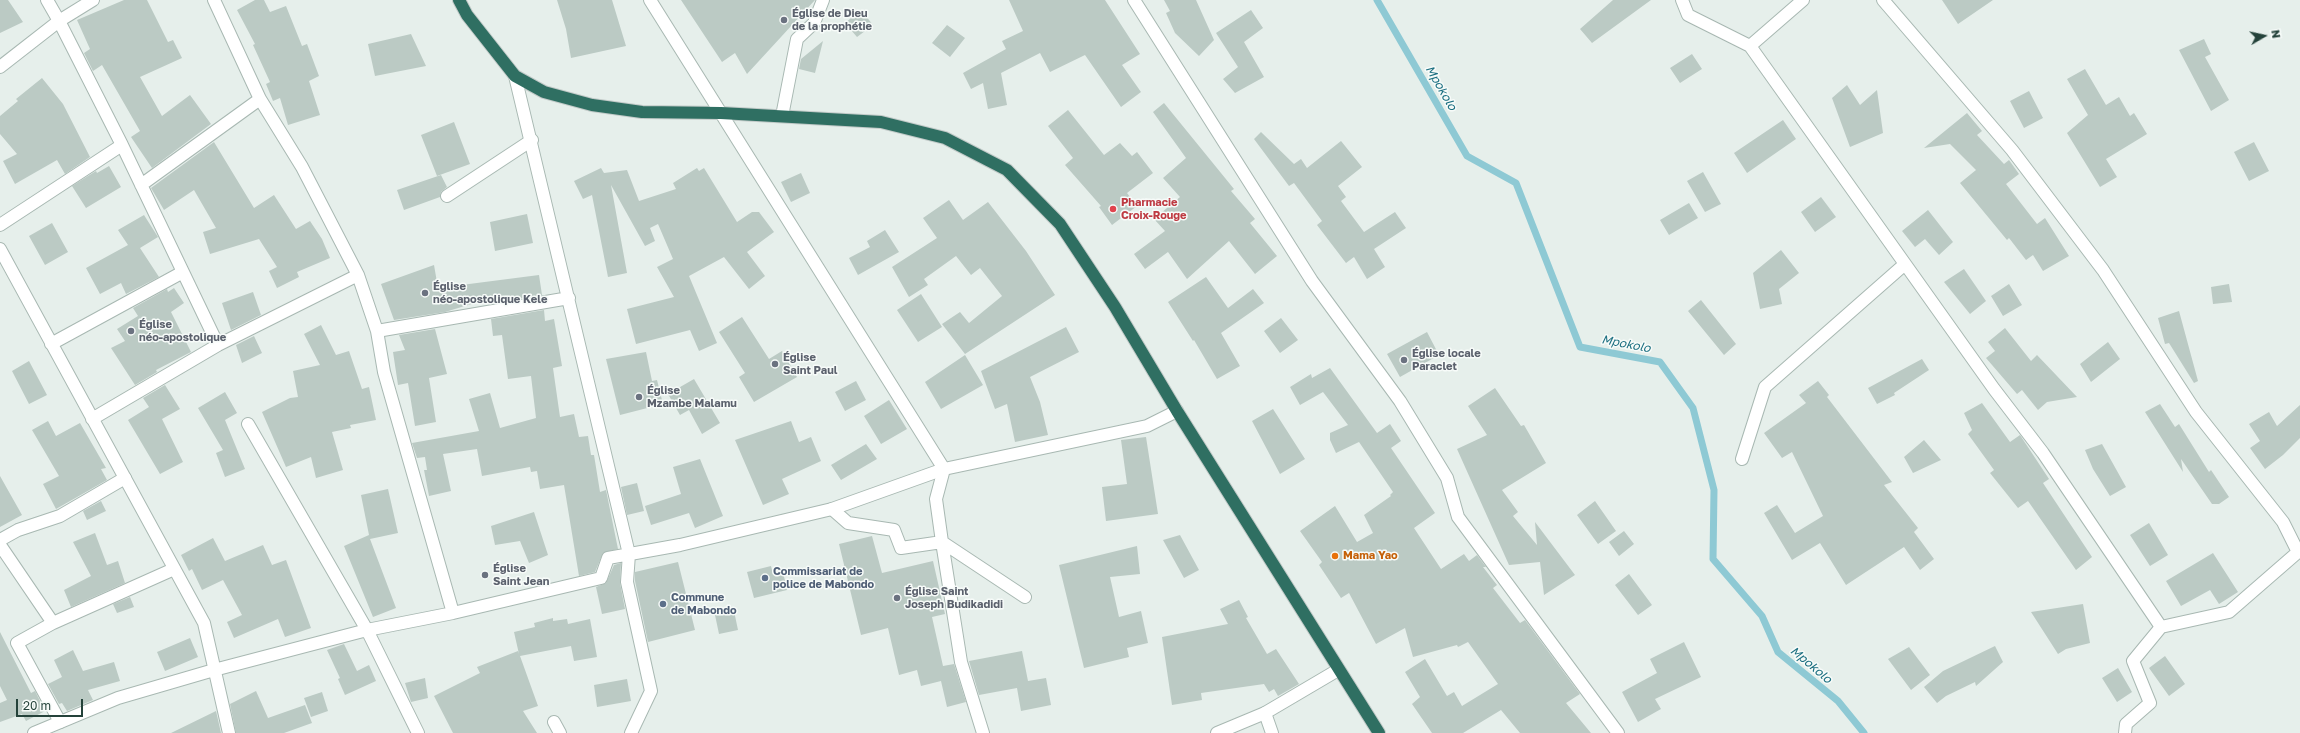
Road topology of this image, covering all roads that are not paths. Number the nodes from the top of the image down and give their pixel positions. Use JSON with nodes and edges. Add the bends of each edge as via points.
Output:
{"nodes":[{"id":1,"x":47,"y":0,"type":"edge"},
{"id":2,"x":93,"y":0,"type":"edge"},
{"id":3,"x":214,"y":0,"type":"edge"},
{"id":4,"x":459,"y":0,"type":"edge"},
{"id":5,"x":650,"y":0,"type":"edge"},
{"id":6,"x":823,"y":0,"type":"edge"},
{"id":7,"x":1134,"y":0,"type":"edge"},
{"id":8,"x":1682,"y":0,"type":"edge"},
{"id":9,"x":1803,"y":0,"type":"edge"},
{"id":10,"x":1884,"y":0,"type":"edge"},
{"id":11,"x":59,"y":21,"type":"junction"},
{"id":12,"x":1750,"y":46,"type":"junction"},
{"id":13,"x":0,"y":67,"type":"edge"},
{"id":14,"x":515,"y":76,"type":"junction"},
{"id":15,"x":260,"y":99,"type":"junction"},
{"id":16,"x":721,"y":113,"type":"junction"},
{"id":17,"x":782,"y":116,"type":"junction"},
{"id":18,"x":532,"y":140,"type":"junction"},
{"id":19,"x":122,"y":146,"type":"junction"},
{"id":20,"x":141,"y":185,"type":"junction"},
{"id":21,"x":447,"y":196,"type":"dead end"},
{"id":22,"x":0,"y":224,"type":"edge"},
{"id":23,"x":0,"y":249,"type":"edge"},
{"id":24,"x":1905,"y":264,"type":"junction"},
{"id":25,"x":183,"y":272,"type":"junction"},
{"id":26,"x":358,"y":275,"type":"junction"},
{"id":27,"x":569,"y":298,"type":"junction"},
{"id":28,"x":377,"y":330,"type":"junction"},
{"id":29,"x":51,"y":344,"type":"junction"},
{"id":30,"x":218,"y":345,"type":"junction"},
{"id":31,"x":1177,"y":411,"type":"junction"},
{"id":32,"x":92,"y":419,"type":"junction"},
{"id":33,"x":248,"y":424,"type":"dead end"},
{"id":34,"x":1742,"y":459,"type":"dead end"},
{"id":35,"x":944,"y":469,"type":"junction"},
{"id":36,"x":125,"y":478,"type":"junction"},
{"id":37,"x":832,"y":509,"type":"junction"},
{"id":38,"x":0,"y":540,"type":"edge"},
{"id":39,"x":942,"y":542,"type":"junction"},
{"id":40,"x":0,"y":545,"type":"edge"},
{"id":41,"x":629,"y":554,"type":"junction"},
{"id":42,"x":174,"y":569,"type":"junction"},
{"id":43,"x":1025,"y":597,"type":"dead end"},
{"id":44,"x":453,"y":613,"type":"junction"},
{"id":45,"x":53,"y":623,"type":"junction"},
{"id":46,"x":2160,"y":627,"type":"junction"},
{"id":47,"x":367,"y":630,"type":"junction"},
{"id":48,"x":214,"y":670,"type":"junction"},
{"id":49,"x":1338,"y":670,"type":"junction"},
{"id":50,"x":1266,"y":713,"type":"junction"},
{"id":51,"x":60,"y":722,"type":"junction"},
{"id":52,"x":554,"y":722,"type":"dead end"},
{"id":53,"x":34,"y":733,"type":"edge"},
{"id":54,"x":230,"y":733,"type":"edge"},
{"id":55,"x":418,"y":733,"type":"edge"},
{"id":56,"x":560,"y":733,"type":"edge"},
{"id":57,"x":631,"y":733,"type":"edge"},
{"id":58,"x":983,"y":733,"type":"edge"},
{"id":59,"x":1217,"y":733,"type":"edge"},
{"id":60,"x":1272,"y":733,"type":"edge"},
{"id":61,"x":1379,"y":733,"type":"edge"},
{"id":62,"x":1618,"y":733,"type":"edge"},
{"id":63,"x":2125,"y":733,"type":"edge"}],
"edges":[{"from":1,"to":11,"type":"street"},
{"from":2,"to":11,"type":"street"},
{"from":3,"to":15,"type":"street"},
{"from":4,"to":14,"type":"highway","via":[[467,15]]},
{"from":5,"to":16,"type":"street"},
{"from":6,"to":17,"type":"street","via":[[814,24],[797,39]]},
{"from":7,"to":62,"type":"street","via":[[1312,281],[1400,401],[1447,478],[1458,517]]},
{"from":8,"to":12,"type":"street","via":[[1688,15]]},
{"from":9,"to":12,"type":"street"},
{"from":10,"to":46,"type":"street","via":[[2017,156],[2103,270],[2196,412],[2283,522],[2291,536],[2298,552],[2228,612]]},
{"from":11,"to":13,"type":"street"},
{"from":11,"to":19,"type":"street"},
{"from":12,"to":24,"type":"street"},
{"from":14,"to":16,"type":"highway","via":[[544,92],[592,105],[642,112]]},
{"from":14,"to":18,"type":"street"},
{"from":15,"to":20,"type":"street"},
{"from":15,"to":26,"type":"street","via":[[302,167]]},
{"from":16,"to":17,"type":"highway"},
{"from":16,"to":35,"type":"street"},
{"from":17,"to":31,"type":"highway","via":[[881,122],[945,138],[1007,170],[1060,224],[1115,307]]},
{"from":18,"to":21,"type":"street"},
{"from":18,"to":27,"type":"street"},
{"from":19,"to":20,"type":"street"},
{"from":19,"to":22,"type":"street"},
{"from":20,"to":25,"type":"street"},
{"from":23,"to":29,"type":"street"},
{"from":24,"to":34,"type":"street","via":[[1765,387]]},
{"from":24,"to":46,"type":"street","via":[[2043,453]]},
{"from":25,"to":29,"type":"street"},
{"from":25,"to":30,"type":"street"},
{"from":26,"to":28,"type":"street"},
{"from":26,"to":30,"type":"street"},
{"from":27,"to":28,"type":"street"},
{"from":27,"to":41,"type":"street"},
{"from":28,"to":44,"type":"street","via":[[384,372]]},
{"from":29,"to":32,"type":"street"},
{"from":30,"to":32,"type":"street"},
{"from":31,"to":35,"type":"street","via":[[1147,426]]},
{"from":31,"to":49,"type":"highway"},
{"from":32,"to":36,"type":"street"},
{"from":33,"to":47,"type":"street"},
{"from":35,"to":37,"type":"street"},
{"from":35,"to":39,"type":"street","via":[[936,499]]},
{"from":36,"to":38,"type":"street","via":[[60,516],[18,530]]},
{"from":36,"to":42,"type":"street"},
{"from":37,"to":39,"type":"street","via":[[848,523],[894,530],[901,548]]},
{"from":37,"to":41,"type":"street","via":[[680,545]]},
{"from":39,"to":43,"type":"street"},
{"from":39,"to":58,"type":"street","via":[[961,662]]},
{"from":40,"to":45,"type":"street"},
{"from":41,"to":44,"type":"street","via":[[608,558],[601,578]]},
{"from":41,"to":57,"type":"street","via":[[627,582],[651,691]]},
{"from":42,"to":45,"type":"street"},
{"from":42,"to":48,"type":"street","via":[[204,623]]},
{"from":44,"to":47,"type":"street"},
{"from":45,"to":51,"type":"street","via":[[17,643]]},
{"from":46,"to":63,"type":"street","via":[[2133,661],[2150,703],[2126,724]]},
{"from":47,"to":48,"type":"street"},
{"from":47,"to":55,"type":"street"},
{"from":48,"to":51,"type":"street","via":[[118,698]]},
{"from":48,"to":54,"type":"street"},
{"from":49,"to":50,"type":"street"},
{"from":49,"to":61,"type":"highway"},
{"from":50,"to":59,"type":"street"},
{"from":50,"to":60,"type":"street"},
{"from":51,"to":53,"type":"street"},
{"from":52,"to":56,"type":"street"}]}
